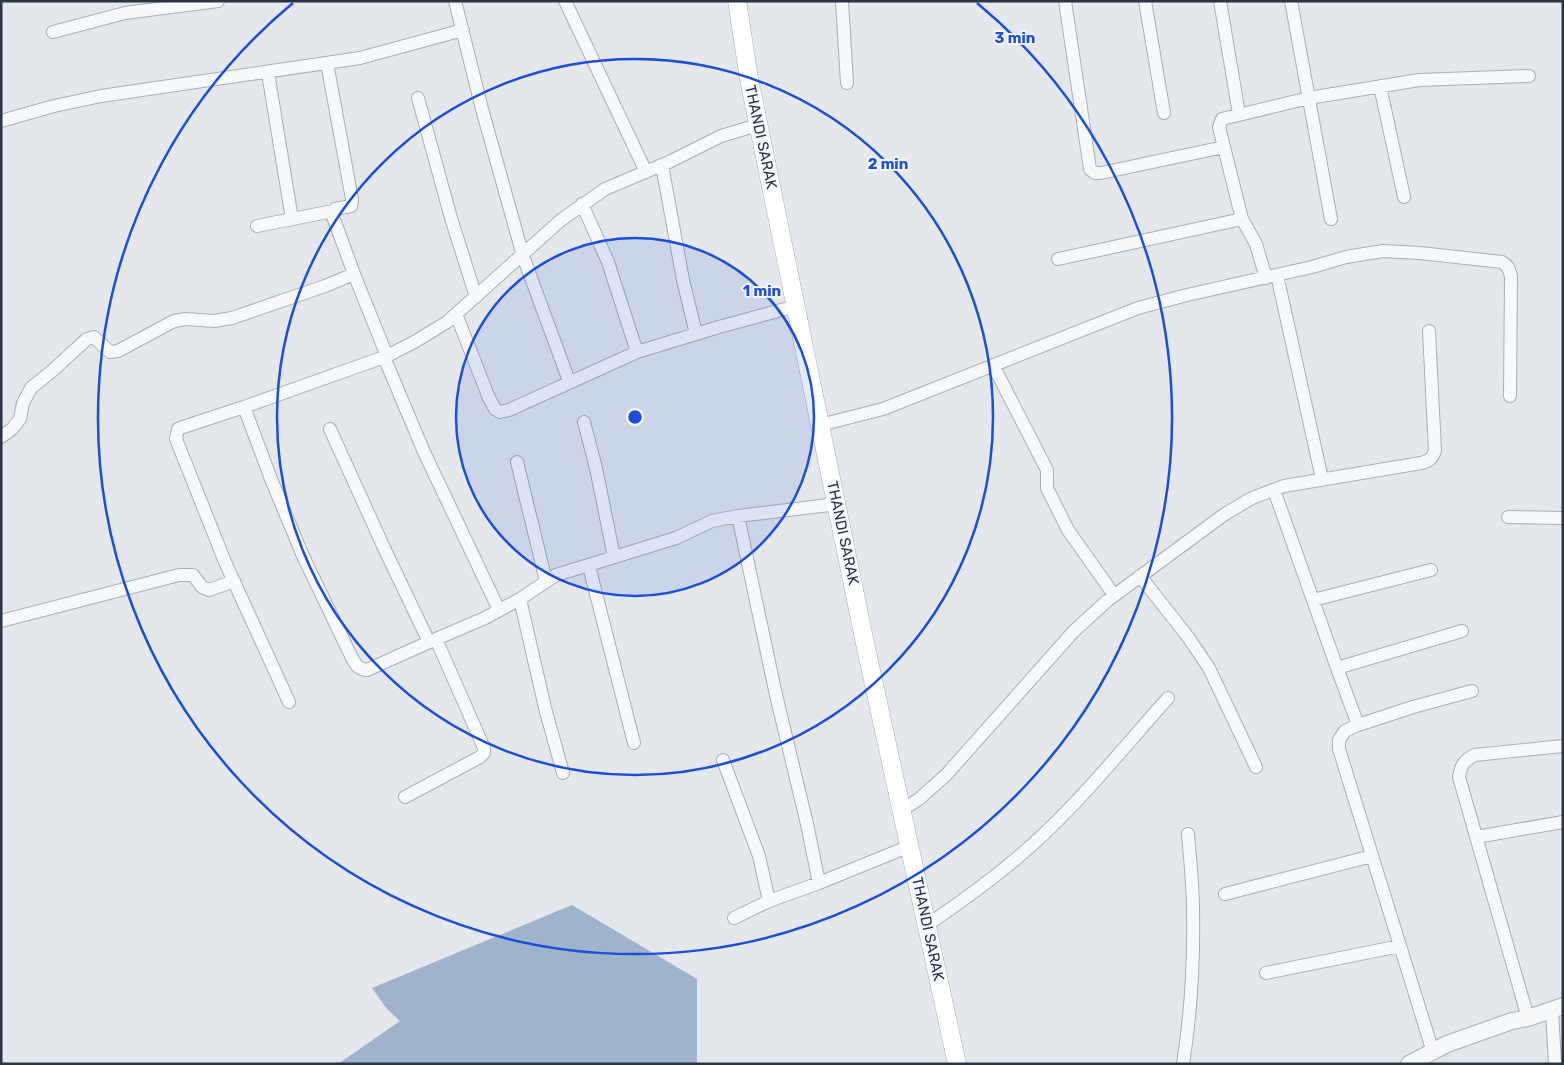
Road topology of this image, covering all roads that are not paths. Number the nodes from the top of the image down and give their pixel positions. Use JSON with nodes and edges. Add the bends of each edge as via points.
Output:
{"nodes":[{"id":1,"x":218,"y":1,"type":"edge"},
{"id":2,"x":456,"y":1,"type":"edge"},
{"id":3,"x":565,"y":1,"type":"edge"},
{"id":4,"x":737,"y":1,"type":"edge"},
{"id":5,"x":842,"y":1,"type":"edge"},
{"id":6,"x":1066,"y":1,"type":"edge"},
{"id":7,"x":1145,"y":1,"type":"edge"},
{"id":8,"x":1220,"y":1,"type":"edge"},
{"id":9,"x":1292,"y":1,"type":"edge"},
{"id":10,"x":463,"y":30,"type":"junction"},
{"id":11,"x":53,"y":32,"type":"dead end"},
{"id":12,"x":328,"y":63,"type":"junction"},
{"id":13,"x":268,"y":73,"type":"junction"},
{"id":14,"x":1528,"y":76,"type":"dead end"},
{"id":15,"x":847,"y":84,"type":"dead end"},
{"id":16,"x":1380,"y":86,"type":"junction"},
{"id":17,"x":418,"y":98,"type":"dead end"},
{"id":18,"x":1308,"y":98,"type":"junction"},
{"id":19,"x":1164,"y":113,"type":"dead end"},
{"id":20,"x":1239,"y":114,"type":"junction"},
{"id":21,"x":1,"y":121,"type":"edge"},
{"id":22,"x":758,"y":124,"type":"junction"},
{"id":23,"x":1224,"y":147,"type":"junction"},
{"id":24,"x":662,"y":165,"type":"junction"},
{"id":25,"x":646,"y":172,"type":"junction"},
{"id":26,"x":1404,"y":197,"type":"dead end"},
{"id":27,"x":582,"y":204,"type":"junction"},
{"id":28,"x":332,"y":211,"type":"junction"},
{"id":29,"x":292,"y":219,"type":"junction"},
{"id":30,"x":1242,"y":219,"type":"junction"},
{"id":31,"x":1331,"y":219,"type":"dead end"},
{"id":32,"x":257,"y":226,"type":"dead end"},
{"id":33,"x":522,"y":256,"type":"junction"},
{"id":34,"x":1058,"y":259,"type":"dead end"},
{"id":35,"x":354,"y":274,"type":"junction"},
{"id":36,"x":1271,"y":276,"type":"junction"},
{"id":37,"x":476,"y":297,"type":"junction"},
{"id":38,"x":796,"y":306,"type":"junction"},
{"id":39,"x":456,"y":314,"type":"junction"},
{"id":40,"x":1430,"y":331,"type":"dead end"},
{"id":41,"x":696,"y":334,"type":"junction"},
{"id":42,"x":637,"y":352,"type":"junction"},
{"id":43,"x":385,"y":357,"type":"junction"},
{"id":44,"x":993,"y":365,"type":"junction"},
{"id":45,"x":570,"y":381,"type":"junction"},
{"id":46,"x":1510,"y":396,"type":"dead end"},
{"id":47,"x":244,"y":407,"type":"junction"},
{"id":48,"x":584,"y":422,"type":"dead end"},
{"id":49,"x":820,"y":425,"type":"junction"},
{"id":50,"x":330,"y":429,"type":"dead end"},
{"id":51,"x":1,"y":437,"type":"edge"},
{"id":52,"x":516,"y":462,"type":"dead end"},
{"id":53,"x":1322,"y":478,"type":"junction"},
{"id":54,"x":1274,"y":490,"type":"junction"},
{"id":55,"x":837,"y":504,"type":"junction"},
{"id":56,"x":738,"y":516,"type":"junction"},
{"id":57,"x":1508,"y":517,"type":"dead end"},
{"id":58,"x":1563,"y":518,"type":"edge"},
{"id":59,"x":614,"y":557,"type":"junction"},
{"id":60,"x":589,"y":566,"type":"junction"},
{"id":61,"x":1431,"y":570,"type":"dead end"},
{"id":62,"x":1140,"y":576,"type":"junction"},
{"id":63,"x":234,"y":581,"type":"junction"},
{"id":64,"x":546,"y":581,"type":"junction"},
{"id":65,"x":1114,"y":595,"type":"junction"},
{"id":66,"x":520,"y":599,"type":"junction"},
{"id":67,"x":1313,"y":600,"type":"junction"},
{"id":68,"x":499,"y":610,"type":"junction"},
{"id":69,"x":1,"y":621,"type":"edge"},
{"id":70,"x":1462,"y":631,"type":"dead end"},
{"id":71,"x":432,"y":641,"type":"junction"},
{"id":72,"x":1336,"y":668,"type":"junction"},
{"id":73,"x":1472,"y":691,"type":"dead end"},
{"id":74,"x":1168,"y":698,"type":"dead end"},
{"id":75,"x":288,"y":702,"type":"dead end"},
{"id":76,"x":1358,"y":725,"type":"junction"},
{"id":77,"x":634,"y":743,"type":"dead end"},
{"id":78,"x":1563,"y":746,"type":"edge"},
{"id":79,"x":723,"y":760,"type":"dead end"},
{"id":80,"x":1256,"y":767,"type":"dead end"},
{"id":81,"x":562,"y":773,"type":"dead end"},
{"id":82,"x":405,"y":797,"type":"dead end"},
{"id":83,"x":902,"y":810,"type":"junction"},
{"id":84,"x":1563,"y":822,"type":"edge"},
{"id":85,"x":1188,"y":834,"type":"dead end"},
{"id":86,"x":1476,"y":837,"type":"junction"},
{"id":87,"x":910,"y":846,"type":"junction"},
{"id":88,"x":1372,"y":856,"type":"junction"},
{"id":89,"x":819,"y":883,"type":"junction"},
{"id":90,"x":1225,"y":894,"type":"dead end"},
{"id":91,"x":769,"y":902,"type":"junction"},
{"id":92,"x":734,"y":918,"type":"dead end"},
{"id":93,"x":927,"y":926,"type":"junction"},
{"id":94,"x":1400,"y":946,"type":"junction"},
{"id":95,"x":1266,"y":972,"type":"dead end"},
{"id":96,"x":1557,"y":1008,"type":"edge"},
{"id":97,"x":1528,"y":1018,"type":"junction"},
{"id":98,"x":1433,"y":1052,"type":"junction"},
{"id":99,"x":957,"y":1064,"type":"edge"},
{"id":100,"x":1183,"y":1064,"type":"edge"},
{"id":101,"x":1409,"y":1064,"type":"edge"},
{"id":102,"x":1555,"y":1064,"type":"edge"}],
"edges":[{"from":1,"to":11,"type":"street","via":[[125,13]]},
{"from":2,"to":10,"type":"street"},
{"from":3,"to":25,"type":"street"},
{"from":4,"to":22,"type":"main road","name":"THANDI SARAK"},
{"from":5,"to":15,"type":"street"},
{"from":6,"to":23,"type":"street","via":[[1090,169],[1101,173]]},
{"from":7,"to":19,"type":"street"},
{"from":8,"to":20,"type":"street"},
{"from":9,"to":18,"type":"street"},
{"from":10,"to":12,"type":"street","via":[[360,58]]},
{"from":10,"to":33,"type":"street"},
{"from":12,"to":13,"type":"street"},
{"from":12,"to":28,"type":"street","via":[[352,199],[351,206]]},
{"from":13,"to":21,"type":"street","via":[[101,96]]},
{"from":13,"to":29,"type":"street"},
{"from":14,"to":16,"type":"street","via":[[1419,80]]},
{"from":16,"to":18,"type":"street"},
{"from":16,"to":26,"type":"street"},
{"from":17,"to":37,"type":"street"},
{"from":18,"to":20,"type":"street"},
{"from":18,"to":31,"type":"street"},
{"from":20,"to":23,"type":"street","via":[[1220,123]]},
{"from":22,"to":24,"type":"street","via":[[722,136]]},
{"from":22,"to":38,"type":"main road","name":"THANDI SARAK"},
{"from":23,"to":30,"type":"street"},
{"from":24,"to":25,"type":"street"},
{"from":24,"to":41,"type":"street"},
{"from":25,"to":27,"type":"street","via":[[605,189]]},
{"from":27,"to":33,"type":"street"},
{"from":27,"to":42,"type":"street","via":[[608,262]]},
{"from":28,"to":29,"type":"street"},
{"from":28,"to":35,"type":"street"},
{"from":29,"to":32,"type":"street"},
{"from":30,"to":34,"type":"street"},
{"from":30,"to":36,"type":"street"},
{"from":33,"to":37,"type":"street"},
{"from":33,"to":45,"type":"street"},
{"from":35,"to":43,"type":"street"},
{"from":35,"to":51,"type":"street","via":[[232,318],[174,321],[118,351],[110,352],[94,337],[86,339],[30,388],[20,419]]},
{"from":36,"to":44,"type":"street","via":[[1138,308]]},
{"from":36,"to":46,"type":"street","via":[[1384,251],[1502,262],[1511,276]]},
{"from":36,"to":53,"type":"street"},
{"from":37,"to":39,"type":"street"},
{"from":38,"to":41,"type":"street"},
{"from":38,"to":49,"type":"main road","name":"THANDI SARAK"},
{"from":39,"to":43,"type":"street"},
{"from":39,"to":45,"type":"street","via":[[489,398],[500,412]]},
{"from":40,"to":53,"type":"street","via":[[1435,452],[1432,458],[1421,463]]},
{"from":41,"to":42,"type":"street"},
{"from":42,"to":45,"type":"street"},
{"from":43,"to":47,"type":"street"},
{"from":43,"to":68,"type":"street","via":[[424,452]]},
{"from":44,"to":49,"type":"street","via":[[883,408]]},
{"from":44,"to":65,"type":"street","via":[[1047,470],[1047,488],[1068,530]]},
{"from":47,"to":63,"type":"street","via":[[183,427],[176,435]]},
{"from":47,"to":71,"type":"street","via":[[270,479],[358,667],[367,670]]},
{"from":48,"to":59,"type":"street"},
{"from":49,"to":55,"type":"main road","name":"THANDI SARAK"},
{"from":50,"to":71,"type":"street","via":[[385,550]]},
{"from":52,"to":64,"type":"street"},
{"from":53,"to":54,"type":"street"},
{"from":54,"to":62,"type":"street","via":[[1225,514]]},
{"from":54,"to":67,"type":"street"},
{"from":55,"to":56,"type":"street"},
{"from":55,"to":83,"type":"main road","name":"THANDI SARAK"},
{"from":56,"to":59,"type":"street"},
{"from":56,"to":89,"type":"street"},
{"from":57,"to":58,"type":"street"},
{"from":59,"to":60,"type":"street"},
{"from":60,"to":64,"type":"street"},
{"from":60,"to":77,"type":"street"},
{"from":61,"to":67,"type":"street"},
{"from":62,"to":65,"type":"street"},
{"from":62,"to":80,"type":"street","via":[[1209,668]]},
{"from":63,"to":69,"type":"street","via":[[209,590],[202,587],[193,575],[179,575]]},
{"from":63,"to":75,"type":"street"},
{"from":64,"to":66,"type":"street"},
{"from":65,"to":83,"type":"street","via":[[1072,632],[946,775]]},
{"from":66,"to":68,"type":"street"},
{"from":66,"to":81,"type":"street"},
{"from":67,"to":72,"type":"street"},
{"from":68,"to":71,"type":"street"},
{"from":70,"to":72,"type":"street"},
{"from":71,"to":82,"type":"street","via":[[484,753]]},
{"from":72,"to":76,"type":"street"},
{"from":73,"to":76,"type":"street"},
{"from":74,"to":93,"type":"street","via":[[1081,796],[1033,844],[974,893]]},
{"from":76,"to":88,"type":"street","via":[[1344,731],[1339,748]]},
{"from":78,"to":86,"type":"street","via":[[1475,755],[1465,759],[1459,777]]},
{"from":79,"to":91,"type":"street","via":[[759,856]]},
{"from":83,"to":87,"type":"main road","name":"THANDI SARAK"},
{"from":84,"to":86,"type":"street"},
{"from":85,"to":100,"type":"street","via":[[1193,973]]},
{"from":86,"to":97,"type":"street"},
{"from":87,"to":89,"type":"street"},
{"from":87,"to":93,"type":"main road","name":"THANDI SARAK"},
{"from":88,"to":90,"type":"street"},
{"from":88,"to":94,"type":"street"},
{"from":89,"to":91,"type":"street"},
{"from":91,"to":92,"type":"street"},
{"from":93,"to":99,"type":"main road","name":"THANDI SARAK"},
{"from":94,"to":95,"type":"street"},
{"from":94,"to":98,"type":"street"},
{"from":96,"to":97,"type":"street"},
{"from":96,"to":102,"type":"street"},
{"from":97,"to":98,"type":"street","via":[[1470,1035]]},
{"from":98,"to":101,"type":"street"}]}
